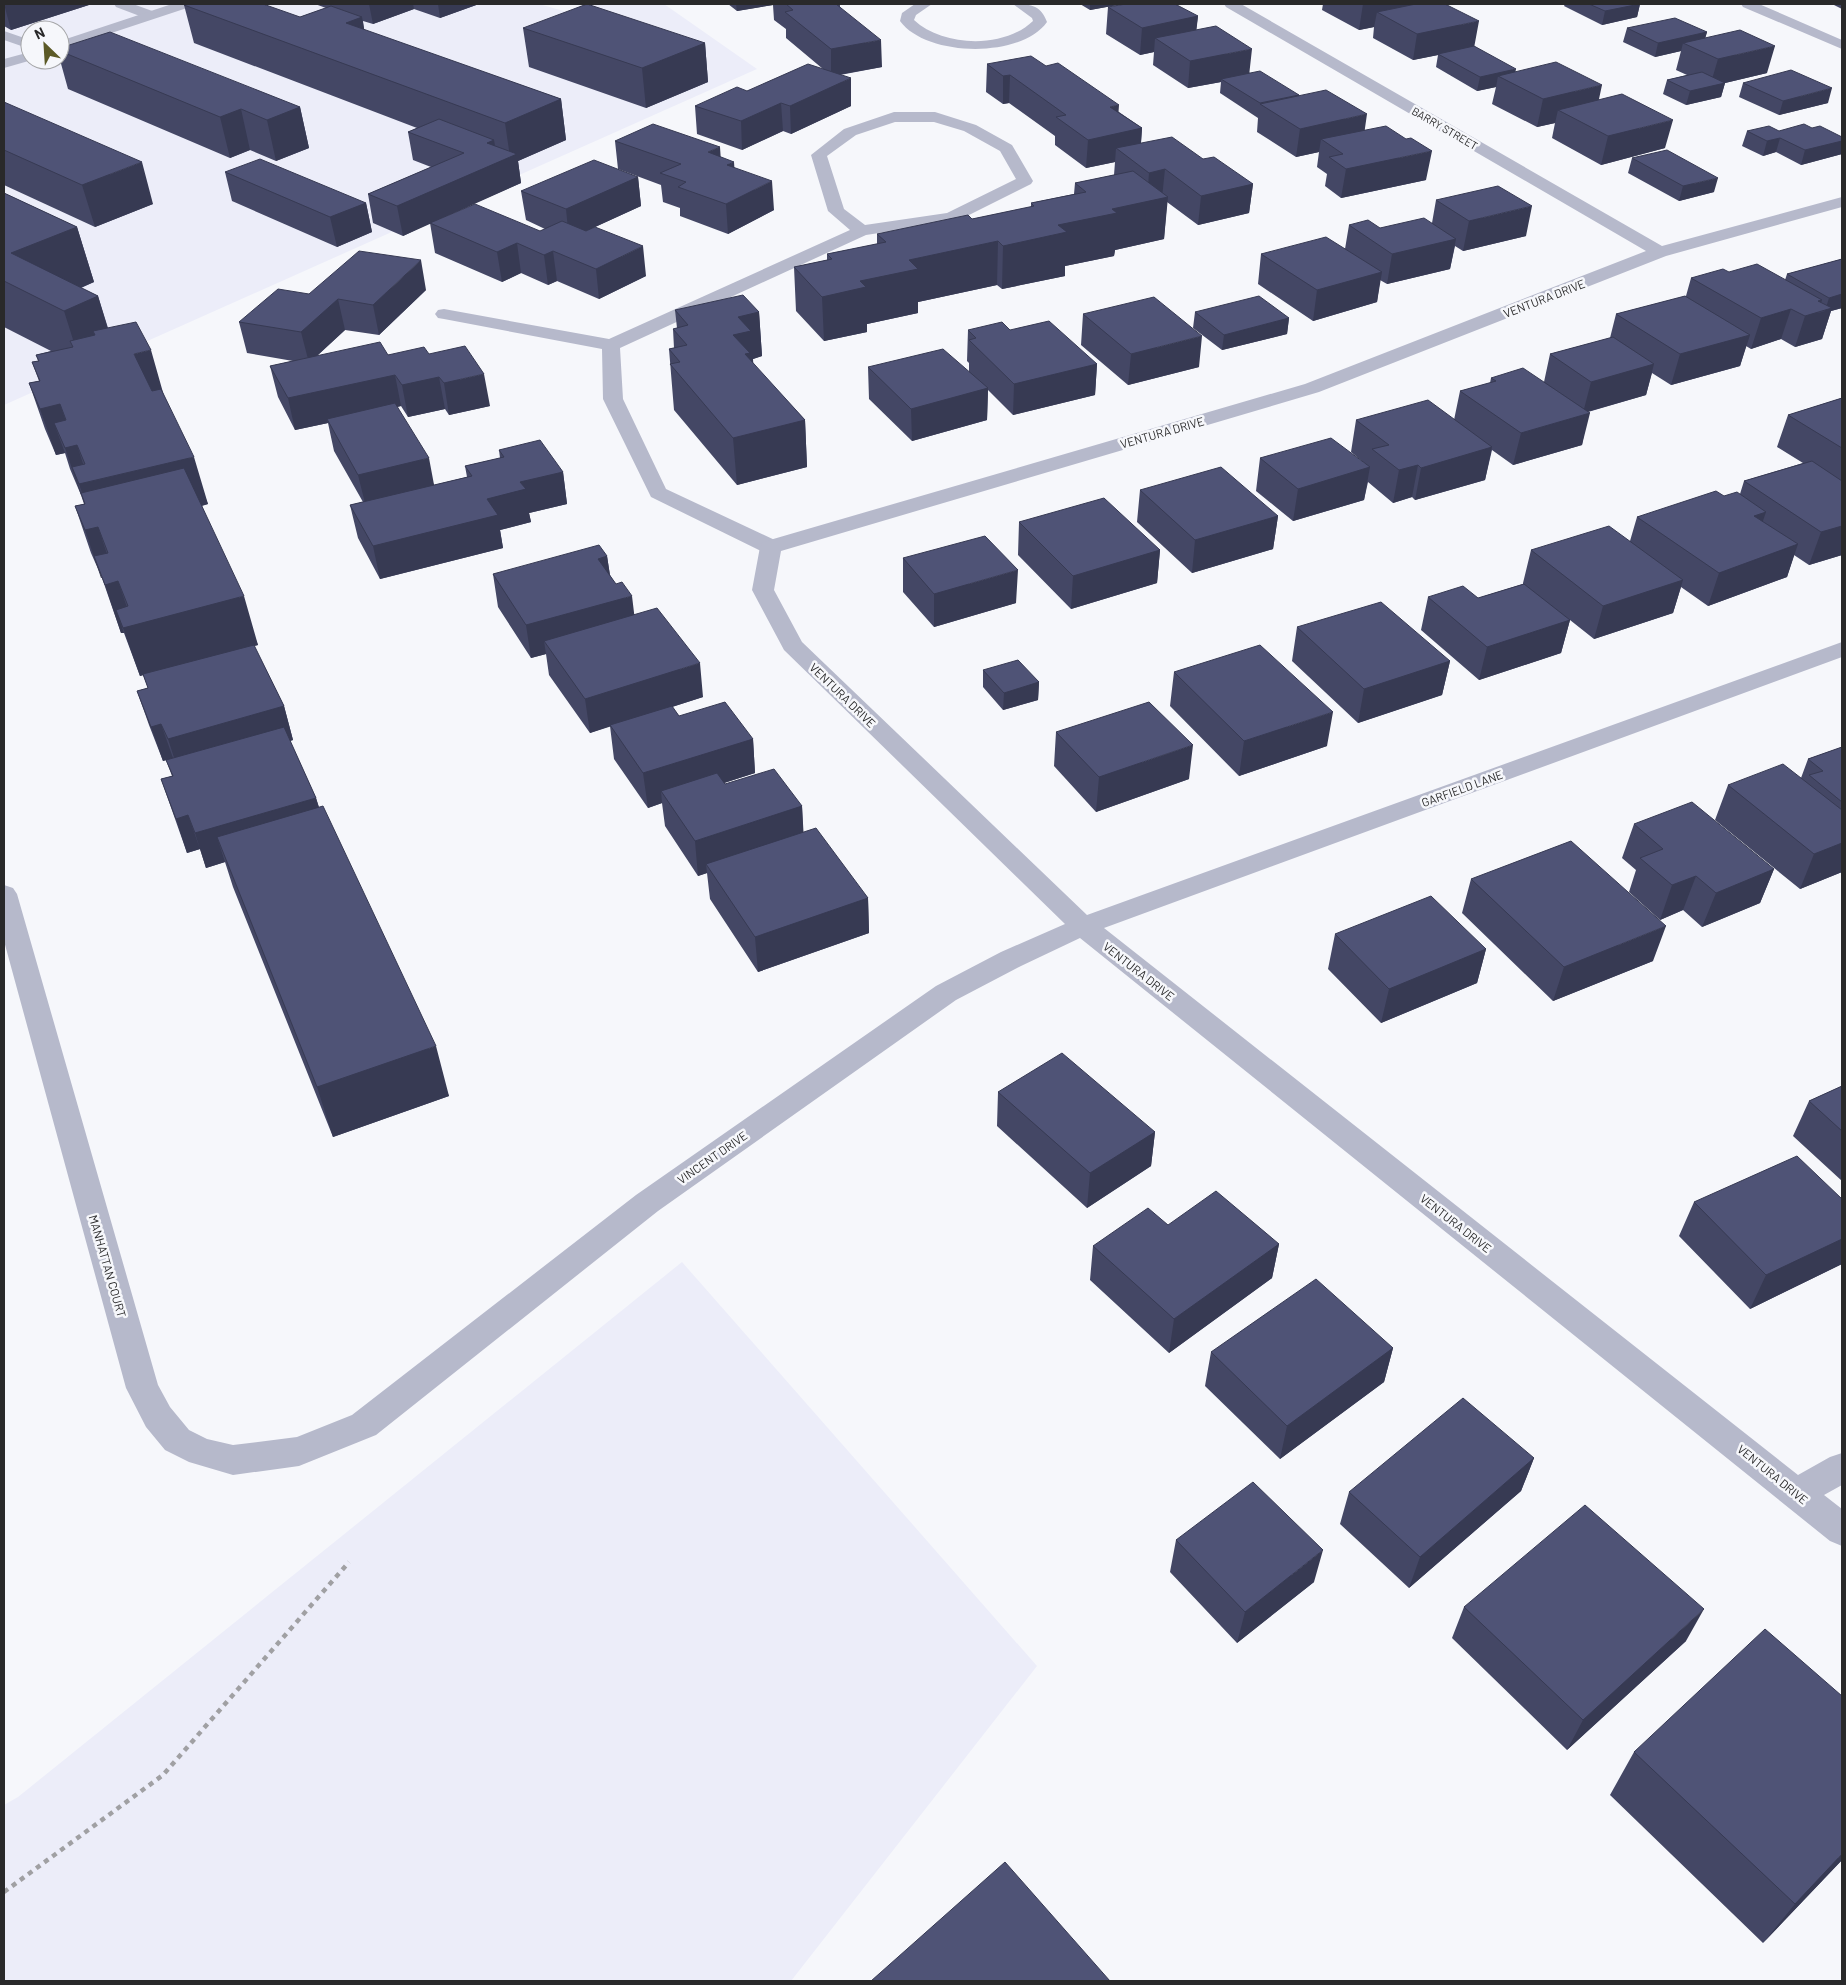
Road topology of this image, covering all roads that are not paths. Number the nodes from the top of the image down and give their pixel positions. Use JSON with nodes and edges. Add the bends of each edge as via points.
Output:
{"nodes":[{"id":1,"x":122,"y":4,"type":"edge"},
{"id":2,"x":185,"y":4,"type":"edge"},
{"id":3,"x":925,"y":4,"type":"edge"},
{"id":4,"x":1020,"y":4,"type":"edge"},
{"id":5,"x":1231,"y":4,"type":"edge"},
{"id":6,"x":1748,"y":4,"type":"edge"},
{"id":7,"x":150,"y":16,"type":"junction"},
{"id":8,"x":4,"y":35,"type":"edge"},
{"id":9,"x":20,"y":42,"type":"edge"},
{"id":10,"x":70,"y":43,"type":"edge"},
{"id":11,"x":1842,"y":45,"type":"edge"},
{"id":12,"x":20,"y":59,"type":"edge"},
{"id":13,"x":4,"y":64,"type":"edge"},
{"id":14,"x":1842,"y":202,"type":"edge"},
{"id":15,"x":862,"y":231,"type":"junction"},
{"id":16,"x":1660,"y":252,"type":"junction"},
{"id":17,"x":444,"y":314,"type":"dead end"},
{"id":18,"x":611,"y":345,"type":"junction"},
{"id":19,"x":771,"y":547,"type":"junction"},
{"id":20,"x":1842,"y":649,"type":"edge"},
{"id":21,"x":4,"y":894,"type":"edge"},
{"id":22,"x":1083,"y":926,"type":"junction"},
{"id":23,"x":364,"y":1425,"type":"joint"},
{"id":24,"x":1842,"y":1468,"type":"edge"},
{"id":25,"x":1796,"y":1493,"type":"junction"},
{"id":26,"x":1842,"y":1530,"type":"edge"}],
"edges":[{"from":1,"to":7,"type":"street"},
{"from":2,"to":7,"type":"street"},
{"from":3,"to":4,"type":"street","via":[[909,14],[907,21],[912,30],[944,42],[964,44],[1007,41],[1035,30],[1040,22],[1037,14]]},
{"from":5,"to":16,"type":"street","name":"BARRY STREET"},
{"from":6,"to":11,"type":"street"},
{"from":7,"to":10,"type":"street"},
{"from":8,"to":9,"type":"street"},
{"from":12,"to":13,"type":"street"},
{"from":14,"to":16,"type":"street","name":"VENTURA DRIVE"},
{"from":15,"to":15,"type":"street","via":[[951,217],[1025,181],[1006,148],[970,128],[935,117],[894,117],[850,132],[819,155],[836,211]]},
{"from":15,"to":18,"type":"street"},
{"from":16,"to":19,"type":"street","name":"VENTURA DRIVE","via":[[1312,388]]},
{"from":17,"to":18,"type":"street"},
{"from":18,"to":19,"type":"street","via":[[613,399],[658,493]]},
{"from":19,"to":22,"type":"street","name":"VENTURA DRIVE","via":[[763,590],[792,645]]},
{"from":20,"to":22,"type":"street","name":"GARFIELD LANE"},
{"from":21,"to":23,"type":"street","name":"MANHATTAN COURT","via":[[142,1388],[158,1417],[177,1440],[200,1452],[233,1460],[298,1451]]},
{"from":22,"to":23,"type":"street","name":"VINCENT DRIVE","via":[[1011,959],[938,999],[647,1202]]},
{"from":22,"to":25,"type":"street","name":"VENTURA DRIVE"},
{"from":24,"to":25,"type":"street"},
{"from":25,"to":26,"type":"street","name":"VENTURA DRIVE"}]}
